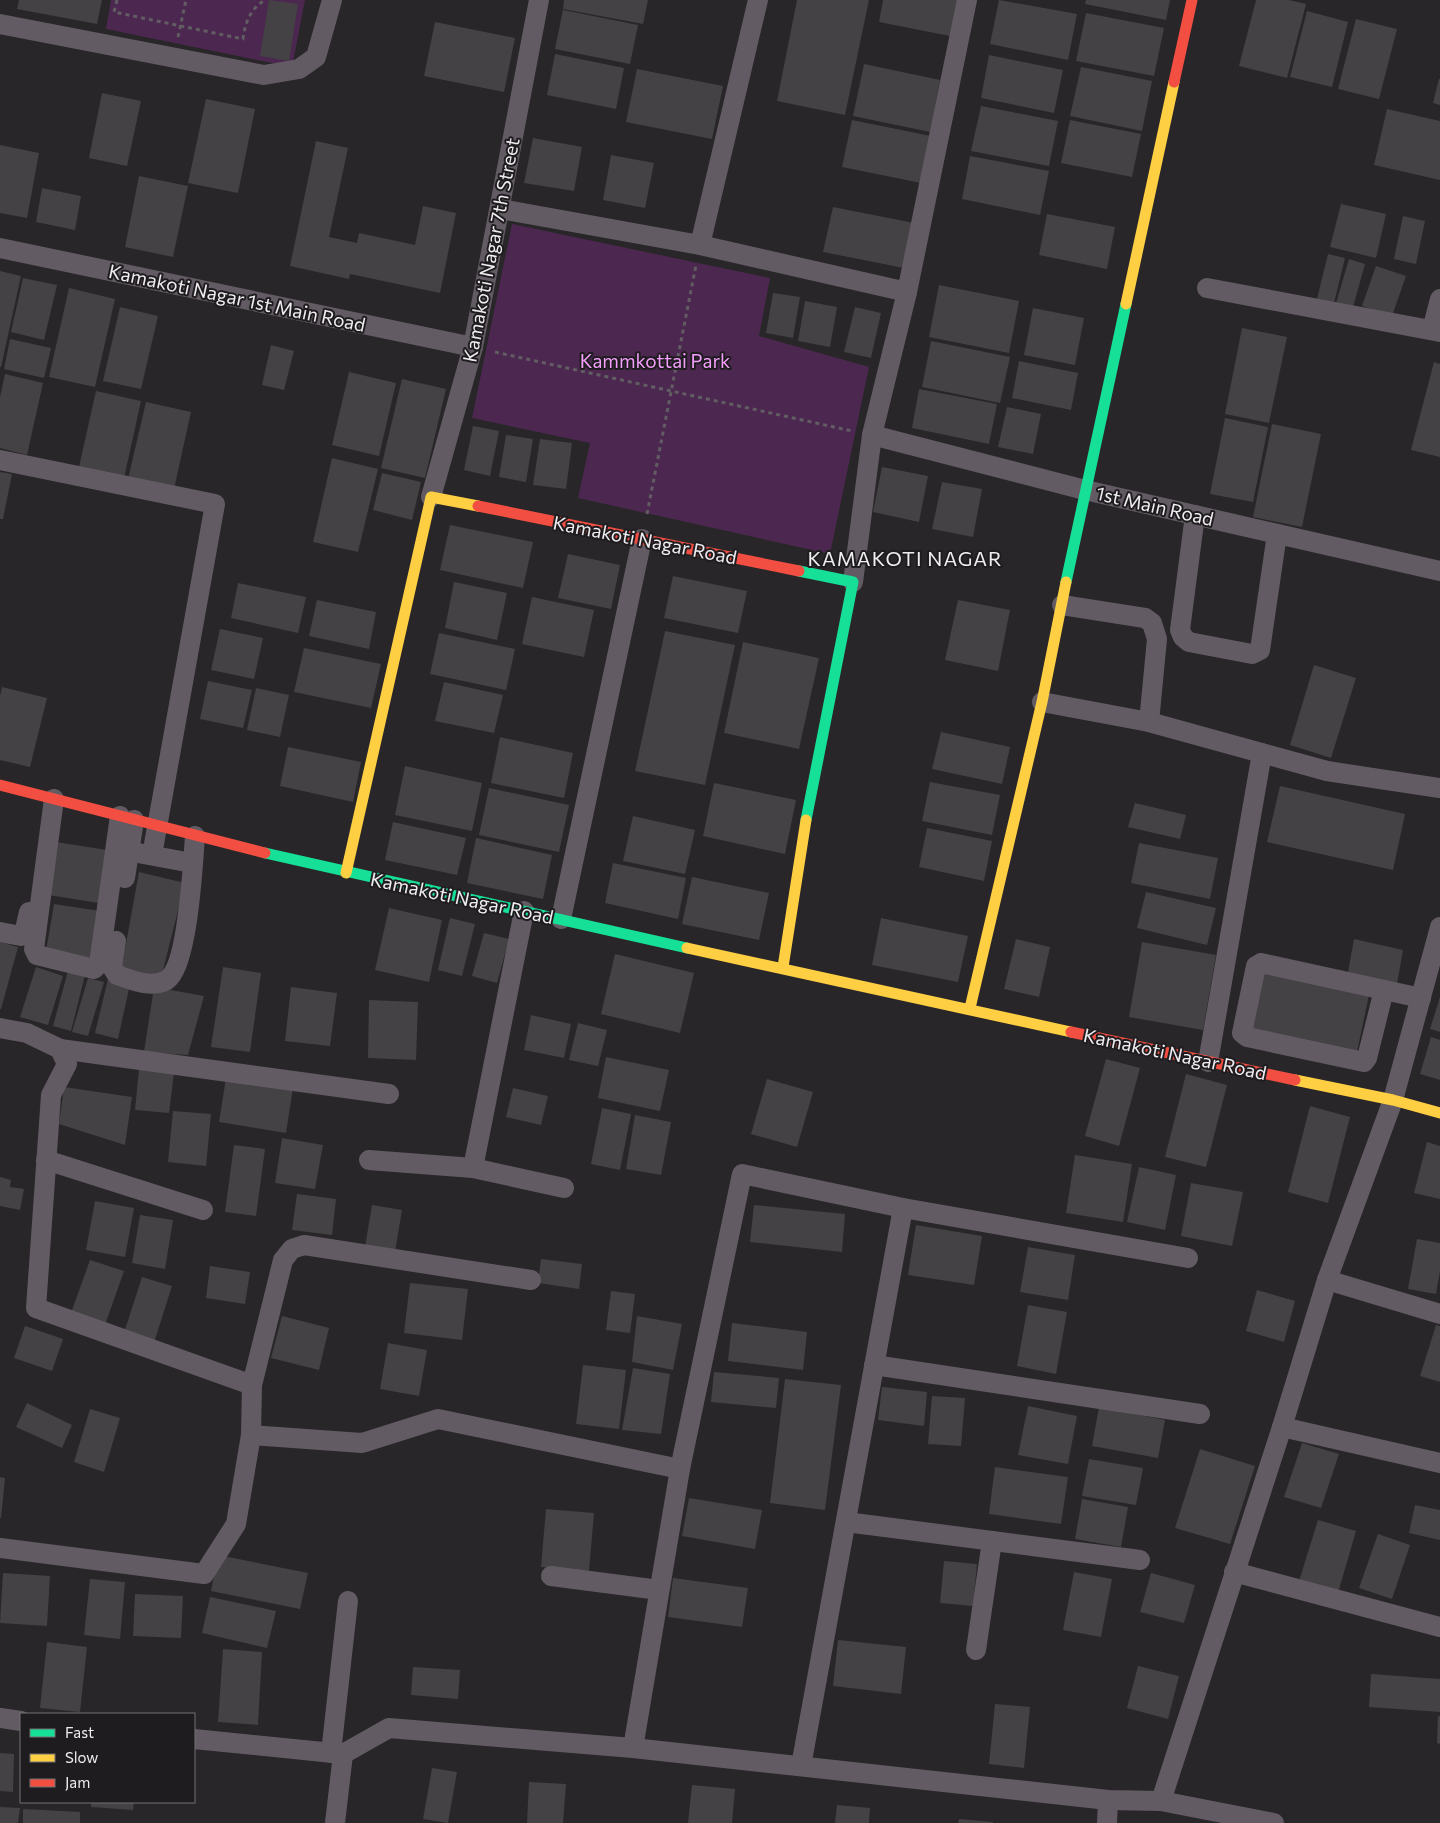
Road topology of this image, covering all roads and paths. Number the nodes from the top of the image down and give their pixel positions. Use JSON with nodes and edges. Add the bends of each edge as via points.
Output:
{"nodes":[{"id":1,"x":117,"y":0,"type":"edge"},
{"id":2,"x":186,"y":0,"type":"edge"},
{"id":3,"x":332,"y":0,"type":"edge"},
{"id":4,"x":539,"y":0,"type":"edge"},
{"id":5,"x":758,"y":0,"type":"edge"},
{"id":6,"x":967,"y":0,"type":"edge"},
{"id":7,"x":1192,"y":0,"type":"edge"},
{"id":8,"x":263,"y":1,"type":"edge"},
{"id":9,"x":0,"y":24,"type":"edge"},
{"id":10,"x":180,"y":26,"type":"junction"},
{"id":11,"x":174,"y":57,"type":"junction"},
{"id":12,"x":500,"y":209,"type":"junction"},
{"id":13,"x":700,"y":245,"type":"junction"},
{"id":14,"x":0,"y":248,"type":"edge"},
{"id":15,"x":1207,"y":288,"type":"dead end"},
{"id":16,"x":907,"y":292,"type":"junction"},
{"id":17,"x":1440,"y":300,"type":"edge"},
{"id":18,"x":1436,"y":331,"type":"edge"},
{"id":19,"x":473,"y":347,"type":"junction"},
{"id":20,"x":672,"y":391,"type":"junction"},
{"id":21,"x":872,"y":436,"type":"junction"},
{"id":22,"x":0,"y":460,"type":"edge"},
{"id":23,"x":1085,"y":490,"type":"junction"},
{"id":24,"x":431,"y":497,"type":"junction"},
{"id":25,"x":1195,"y":515,"type":"junction"},
{"id":26,"x":1277,"y":534,"type":"junction"},
{"id":27,"x":642,"y":540,"type":"junction"},
{"id":28,"x":1440,"y":571,"type":"edge"},
{"id":29,"x":853,"y":582,"type":"junction"},
{"id":30,"x":1062,"y":604,"type":"junction"},
{"id":31,"x":1042,"y":702,"type":"junction"},
{"id":32,"x":1149,"y":722,"type":"junction"},
{"id":33,"x":1262,"y":753,"type":"junction"},
{"id":34,"x":0,"y":785,"type":"edge"},
{"id":35,"x":1440,"y":788,"type":"edge"},
{"id":36,"x":48,"y":797,"type":"junction"},
{"id":37,"x":127,"y":818,"type":"junction"},
{"id":38,"x":166,"y":829,"type":"junction"},
{"id":39,"x":195,"y":836,"type":"junction"},
{"id":40,"x":129,"y":851,"type":"junction"},
{"id":41,"x":160,"y":857,"type":"junction"},
{"id":42,"x":192,"y":863,"type":"junction"},
{"id":43,"x":346,"y":873,"type":"junction"},
{"id":44,"x":524,"y":911,"type":"junction"},
{"id":45,"x":561,"y":919,"type":"junction"},
{"id":46,"x":1440,"y":928,"type":"edge"},
{"id":47,"x":0,"y":932,"type":"edge"},
{"id":48,"x":783,"y":967,"type":"junction"},
{"id":49,"x":1384,"y":990,"type":"junction"},
{"id":50,"x":1421,"y":998,"type":"junction"},
{"id":51,"x":970,"y":1008,"type":"junction"},
{"id":52,"x":1214,"y":1023,"type":"junction"},
{"id":53,"x":0,"y":1028,"type":"edge"},
{"id":54,"x":1244,"y":1028,"type":"junction"},
{"id":55,"x":1286,"y":1046,"type":"junction"},
{"id":56,"x":60,"y":1049,"type":"junction"},
{"id":57,"x":1325,"y":1055,"type":"junction"},
{"id":58,"x":1208,"y":1062,"type":"junction"},
{"id":59,"x":1280,"y":1077,"type":"junction"},
{"id":60,"x":1319,"y":1085,"type":"junction"},
{"id":61,"x":389,"y":1094,"type":"dead end"},
{"id":62,"x":1393,"y":1100,"type":"junction"},
{"id":63,"x":1440,"y":1113,"type":"edge"},
{"id":64,"x":46,"y":1160,"type":"junction"},
{"id":65,"x":369,"y":1160,"type":"dead end"},
{"id":66,"x":473,"y":1168,"type":"junction"},
{"id":67,"x":564,"y":1188,"type":"dead end"},
{"id":68,"x":903,"y":1208,"type":"junction"},
{"id":69,"x":203,"y":1210,"type":"dead end"},
{"id":70,"x":1188,"y":1258,"type":"dead end"},
{"id":71,"x":531,"y":1280,"type":"dead end"},
{"id":72,"x":1326,"y":1280,"type":"junction"},
{"id":73,"x":1440,"y":1314,"type":"edge"},
{"id":74,"x":874,"y":1365,"type":"junction"},
{"id":75,"x":252,"y":1385,"type":"junction"},
{"id":76,"x":1200,"y":1414,"type":"dead end"},
{"id":77,"x":1282,"y":1427,"type":"junction"},
{"id":78,"x":251,"y":1435,"type":"junction"},
{"id":79,"x":1440,"y":1463,"type":"edge"},
{"id":80,"x":680,"y":1469,"type":"junction"},
{"id":81,"x":846,"y":1522,"type":"junction"},
{"id":82,"x":992,"y":1541,"type":"junction"},
{"id":83,"x":0,"y":1548,"type":"edge"},
{"id":84,"x":1140,"y":1560,"type":"dead end"},
{"id":85,"x":1234,"y":1572,"type":"junction"},
{"id":86,"x":551,"y":1576,"type":"dead end"},
{"id":87,"x":659,"y":1590,"type":"junction"},
{"id":88,"x":348,"y":1600,"type":"dead end"},
{"id":89,"x":1440,"y":1627,"type":"edge"},
{"id":90,"x":976,"y":1650,"type":"dead end"},
{"id":91,"x":0,"y":1718,"type":"edge"},
{"id":92,"x":20,"y":1720,"type":"edge"},
{"id":93,"x":195,"y":1739,"type":"edge"},
{"id":94,"x":633,"y":1748,"type":"junction"},
{"id":95,"x":337,"y":1754,"type":"junction"},
{"id":96,"x":801,"y":1766,"type":"junction"},
{"id":97,"x":1108,"y":1800,"type":"junction"},
{"id":98,"x":1162,"y":1801,"type":"junction"},
{"id":99,"x":335,"y":1823,"type":"edge"},
{"id":100,"x":1107,"y":1823,"type":"edge"},
{"id":101,"x":1274,"y":1823,"type":"edge"}],
"edges":[{"from":1,"to":10,"type":"path","via":[[114,12]]},
{"from":2,"to":10,"type":"path"},
{"from":3,"to":11,"type":"street","via":[[316,56],[299,69],[264,75]]},
{"from":4,"to":12,"type":"street","name":"Kamakoti Nagar 7th Street"},
{"from":5,"to":13,"type":"street"},
{"from":6,"to":16,"type":"street"},
{"from":7,"to":23,"type":"street"},
{"from":8,"to":10,"type":"path","via":[[248,18],[243,40]]},
{"from":9,"to":11,"type":"street"},
{"from":10,"to":11,"type":"path"},
{"from":12,"to":13,"type":"street"},
{"from":12,"to":19,"type":"street","name":"Kamakoti Nagar 7th Street"},
{"from":13,"to":16,"type":"street"},
{"from":13,"to":20,"type":"path"},
{"from":14,"to":19,"type":"street","name":"Kamakoti Nagar 1st Main Road"},
{"from":15,"to":18,"type":"street"},
{"from":16,"to":21,"type":"street"},
{"from":17,"to":18,"type":"street"},
{"from":19,"to":20,"type":"path"},
{"from":19,"to":24,"type":"street","name":"Kamakoti Nagar 7th Street"},
{"from":20,"to":21,"type":"path"},
{"from":20,"to":27,"type":"path"},
{"from":21,"to":23,"type":"street","name":"1st Main Road"},
{"from":21,"to":29,"type":"street"},
{"from":22,"to":38,"type":"street","via":[[215,504]]},
{"from":23,"to":25,"type":"street","name":"1st Main Road"},
{"from":23,"to":30,"type":"street"},
{"from":24,"to":27,"type":"street","name":"Kamakoti Nagar Road"},
{"from":24,"to":43,"type":"street","name":"Kamakoti Nagar Road"},
{"from":25,"to":26,"type":"street","name":"1st Main Road"},
{"from":25,"to":26,"type":"street","via":[[1180,630],[1189,642],[1252,654],[1260,650]]},
{"from":26,"to":28,"type":"street","name":"1st Main Road"},
{"from":27,"to":29,"type":"street","name":"Kamakoti Nagar Road"},
{"from":27,"to":45,"type":"street"},
{"from":29,"to":48,"type":"street","via":[[811,789]]},
{"from":30,"to":31,"type":"street"},
{"from":30,"to":32,"type":"street","via":[[1145,618],[1152,623],[1157,639]]},
{"from":31,"to":32,"type":"street"},
{"from":31,"to":51,"type":"street"},
{"from":32,"to":33,"type":"street"},
{"from":33,"to":35,"type":"street","via":[[1327,771]]},
{"from":33,"to":52,"type":"street"},
{"from":34,"to":36,"type":"street","name":"Kamakoti Nagar Road"},
{"from":36,"to":37,"type":"street","name":"Kamakoti Nagar Road"},
{"from":36,"to":37,"type":"street","via":[[34,949],[37,955],[94,969],[99,964]]},
{"from":36,"to":47,"type":"street","via":[[27,928],[21,936]]},
{"from":37,"to":38,"type":"street","name":"Kamakoti Nagar Road"},
{"from":37,"to":40,"type":"street"},
{"from":38,"to":39,"type":"street","name":"Kamakoti Nagar Road"},
{"from":38,"to":41,"type":"street"},
{"from":39,"to":42,"type":"street"},
{"from":39,"to":43,"type":"street","name":"Kamakoti Nagar Road"},
{"from":40,"to":41,"type":"street"},
{"from":40,"to":42,"type":"street","via":[[112,967],[117,975],[146,984],[165,981],[176,967],[185,934]]},
{"from":41,"to":42,"type":"street"},
{"from":43,"to":44,"type":"street","name":"Kamakoti Nagar Road"},
{"from":44,"to":45,"type":"street","name":"Kamakoti Nagar Road"},
{"from":44,"to":66,"type":"street"},
{"from":45,"to":48,"type":"street","name":"Kamakoti Nagar Road"},
{"from":46,"to":50,"type":"street"},
{"from":48,"to":51,"type":"street","name":"Kamakoti Nagar Road"},
{"from":49,"to":50,"type":"street"},
{"from":49,"to":54,"type":"street","via":[[1259,963]]},
{"from":49,"to":57,"type":"street","via":[[1366,1060],[1360,1062]]},
{"from":50,"to":62,"type":"street"},
{"from":51,"to":58,"type":"street","name":"Kamakoti Nagar Road"},
{"from":52,"to":54,"type":"street"},
{"from":52,"to":58,"type":"street"},
{"from":53,"to":56,"type":"street","via":[[27,1034]]},
{"from":54,"to":55,"type":"street","via":[[1242,1033],[1247,1038]]},
{"from":55,"to":57,"type":"street"},
{"from":55,"to":59,"type":"street"},
{"from":56,"to":61,"type":"street"},
{"from":56,"to":64,"type":"street","via":[[67,1064],[51,1095]]},
{"from":57,"to":60,"type":"street"},
{"from":58,"to":59,"type":"street","name":"Kamakoti Nagar Road"},
{"from":59,"to":60,"type":"street","name":"Kamakoti Nagar Road"},
{"from":60,"to":62,"type":"street","name":"Kamakoti Nagar Road"},
{"from":62,"to":63,"type":"street","name":"Kamakoti Nagar Road"},
{"from":62,"to":72,"type":"street"},
{"from":64,"to":69,"type":"street"},
{"from":64,"to":75,"type":"street","via":[[36,1308]]},
{"from":65,"to":66,"type":"street"},
{"from":66,"to":67,"type":"street"},
{"from":68,"to":70,"type":"street"},
{"from":68,"to":74,"type":"street"},
{"from":68,"to":80,"type":"street","via":[[742,1174]]},
{"from":71,"to":75,"type":"street","via":[[304,1245],[292,1249],[284,1260]]},
{"from":72,"to":73,"type":"street"},
{"from":72,"to":77,"type":"street"},
{"from":74,"to":76,"type":"street"},
{"from":74,"to":81,"type":"street"},
{"from":75,"to":78,"type":"street"},
{"from":77,"to":79,"type":"street"},
{"from":77,"to":85,"type":"street"},
{"from":78,"to":80,"type":"street","via":[[362,1443],[438,1419]]},
{"from":78,"to":83,"type":"street","via":[[236,1524],[204,1574]]},
{"from":80,"to":87,"type":"street"},
{"from":81,"to":82,"type":"street"},
{"from":81,"to":96,"type":"street"},
{"from":82,"to":84,"type":"street"},
{"from":82,"to":90,"type":"street"},
{"from":85,"to":89,"type":"street"},
{"from":85,"to":98,"type":"street"},
{"from":86,"to":87,"type":"street"},
{"from":87,"to":94,"type":"street"},
{"from":88,"to":95,"type":"street"},
{"from":91,"to":92,"type":"street"},
{"from":93,"to":95,"type":"street"},
{"from":94,"to":95,"type":"street","via":[[389,1728]]},
{"from":94,"to":96,"type":"street"},
{"from":95,"to":99,"type":"street"},
{"from":96,"to":97,"type":"street"},
{"from":97,"to":98,"type":"street"},
{"from":97,"to":100,"type":"street"},
{"from":98,"to":101,"type":"street"}]}
